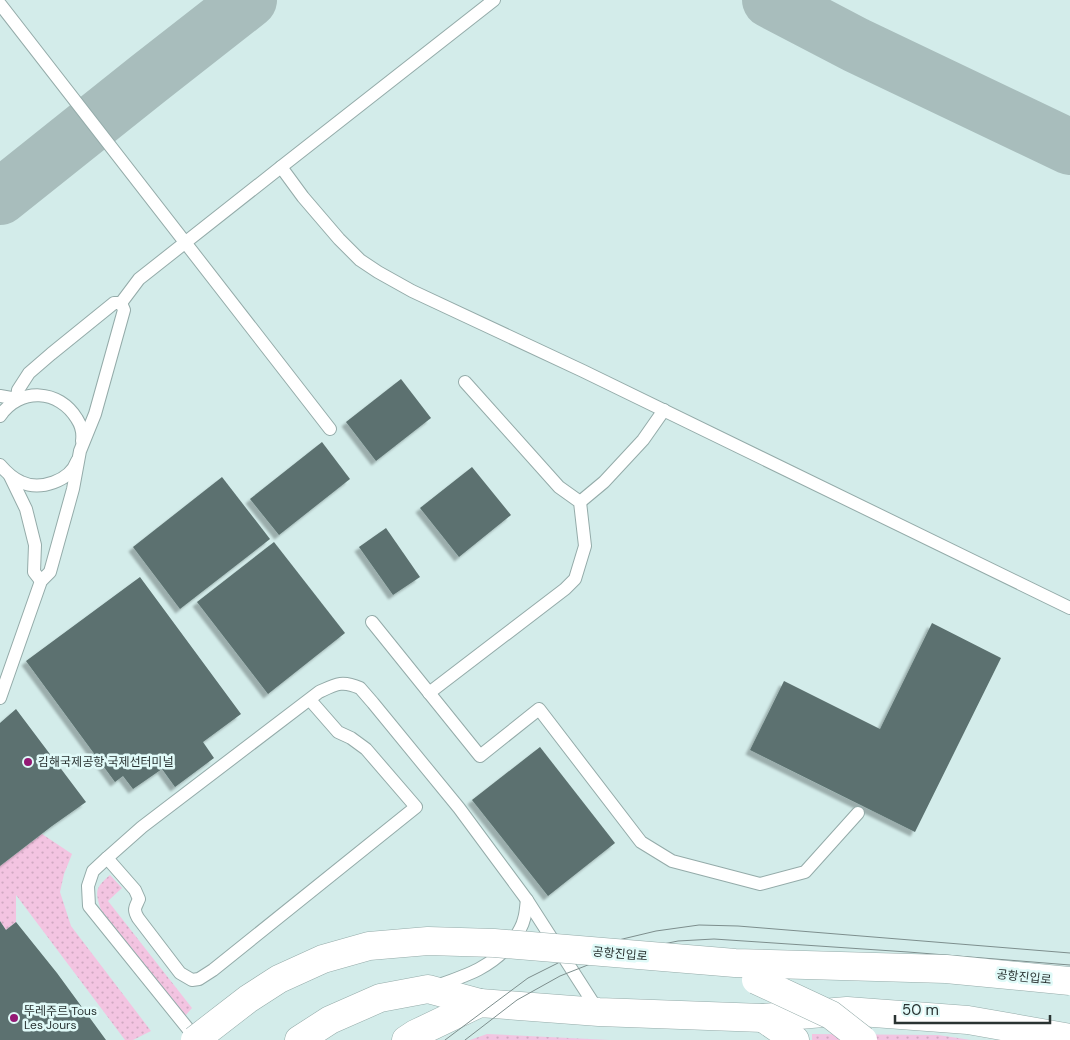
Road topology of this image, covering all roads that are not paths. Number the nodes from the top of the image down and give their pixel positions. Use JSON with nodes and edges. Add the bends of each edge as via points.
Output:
{"nodes":[{"id":1,"x":494,"y":0,"type":"edge"},
{"id":2,"x":0,"y":4,"type":"edge"},
{"id":3,"x":280,"y":167,"type":"junction"},
{"id":4,"x":185,"y":242,"type":"junction"},
{"id":5,"x":121,"y":303,"type":"junction"},
{"id":6,"x":465,"y":382,"type":"dead end"},
{"id":7,"x":0,"y":396,"type":"edge"},
{"id":8,"x":17,"y":399,"type":"junction"},
{"id":9,"x":664,"y":410,"type":"junction"},
{"id":10,"x":0,"y":416,"type":"edge"},
{"id":11,"x":330,"y":429,"type":"dead end"},
{"id":12,"x":80,"y":451,"type":"junction"},
{"id":13,"x":0,"y":465,"type":"edge"},
{"id":14,"x":10,"y":476,"type":"junction"},
{"id":15,"x":580,"y":502,"type":"junction"},
{"id":16,"x":41,"y":581,"type":"junction"},
{"id":17,"x":1070,"y":608,"type":"edge"},
{"id":18,"x":372,"y":622,"type":"dead end"},
{"id":19,"x":429,"y":693,"type":"junction"},
{"id":20,"x":0,"y":698,"type":"edge"},
{"id":21,"x":310,"y":700,"type":"junction"},
{"id":22,"x":858,"y":813,"type":"dead end"},
{"id":23,"x":107,"y":858,"type":"junction"},
{"id":24,"x":527,"y":900,"type":"junction"},
{"id":25,"x":736,"y":963,"type":"junction"},
{"id":26,"x":1070,"y":981,"type":"edge"},
{"id":27,"x":428,"y":989,"type":"junction"},
{"id":28,"x":480,"y":1003,"type":"junction"},
{"id":29,"x":599,"y":1012,"type":"junction"},
{"id":30,"x":763,"y":1018,"type":"junction"},
{"id":31,"x":1070,"y":1038,"type":"edge"},
{"id":32,"x":196,"y":1040,"type":"edge"},
{"id":33,"x":299,"y":1040,"type":"edge"},
{"id":34,"x":406,"y":1040,"type":"edge"},
{"id":35,"x":795,"y":1040,"type":"edge"},
{"id":36,"x":863,"y":1040,"type":"edge"}],
"edges":[{"from":1,"to":3,"type":"lane"},
{"from":2,"to":4,"type":"lane"},
{"from":3,"to":4,"type":"lane"},
{"from":3,"to":9,"type":"lane","via":[[339,239],[378,272]]},
{"from":4,"to":5,"type":"lane","via":[[140,279]]},
{"from":4,"to":11,"type":"lane"},
{"from":5,"to":8,"type":"lane","via":[[114,303],[29,373],[18,390]]},
{"from":5,"to":12,"type":"lane","via":[[124,310]]},
{"from":6,"to":15,"type":"lane","via":[[558,487]]},
{"from":7,"to":8,"type":"lane"},
{"from":8,"to":10,"type":"lane"},
{"from":8,"to":12,"type":"lane","via":[[31,395],[47,396],[72,410],[80,423],[83,437]]},
{"from":9,"to":15,"type":"lane","via":[[643,440],[604,482]]},
{"from":9,"to":17,"type":"lane"},
{"from":12,"to":14,"type":"lane","via":[[76,465],[53,483],[23,483]]},
{"from":12,"to":16,"type":"lane","via":[[50,572]]},
{"from":13,"to":14,"type":"lane"},
{"from":14,"to":16,"type":"lane","via":[[26,509],[35,545],[34,572]]},
{"from":15,"to":19,"type":"lane","via":[[585,546],[575,579]]},
{"from":16,"to":20,"type":"lane"},
{"from":18,"to":19,"type":"lane"},
{"from":19,"to":22,"type":"lane","via":[[480,756],[540,709],[641,842],[672,861],[760,884],[805,872]]},
{"from":21,"to":23,"type":"lane"},
{"from":21,"to":23,"type":"lane","via":[[338,732],[366,749],[416,807],[214,970],[192,980],[180,973],[138,918],[135,890]]},
{"from":21,"to":24,"type":"lane","via":[[336,684],[349,683],[360,688],[438,781]]},
{"from":23,"to":32,"type":"lane","via":[[94,871],[88,886],[89,906]]},
{"from":24,"to":27,"type":"lane","via":[[519,933],[503,953],[466,976]]},
{"from":24,"to":29,"type":"lane"},
{"from":25,"to":26,"type":"main road","name":"공항진입로","bridge":true,"via":[[946,969]]},
{"from":25,"to":32,"type":"main road","name":"공항진입로","bridge":true,"via":[[494,943],[428,941],[369,946],[323,959],[279,980],[248,999]]},
{"from":25,"to":36,"type":"main road","bridge":true,"via":[[756,980],[831,1015]]},
{"from":27,"to":28,"type":"main road"},
{"from":27,"to":33,"type":"main road","via":[[380,998],[330,1020]]},
{"from":28,"to":29,"type":"main road"},
{"from":28,"to":34,"type":"main road"},
{"from":29,"to":30,"type":"main road"},
{"from":30,"to":31,"type":"main road","via":[[847,1011],[968,1020]]},
{"from":30,"to":35,"type":"main road"}]}
